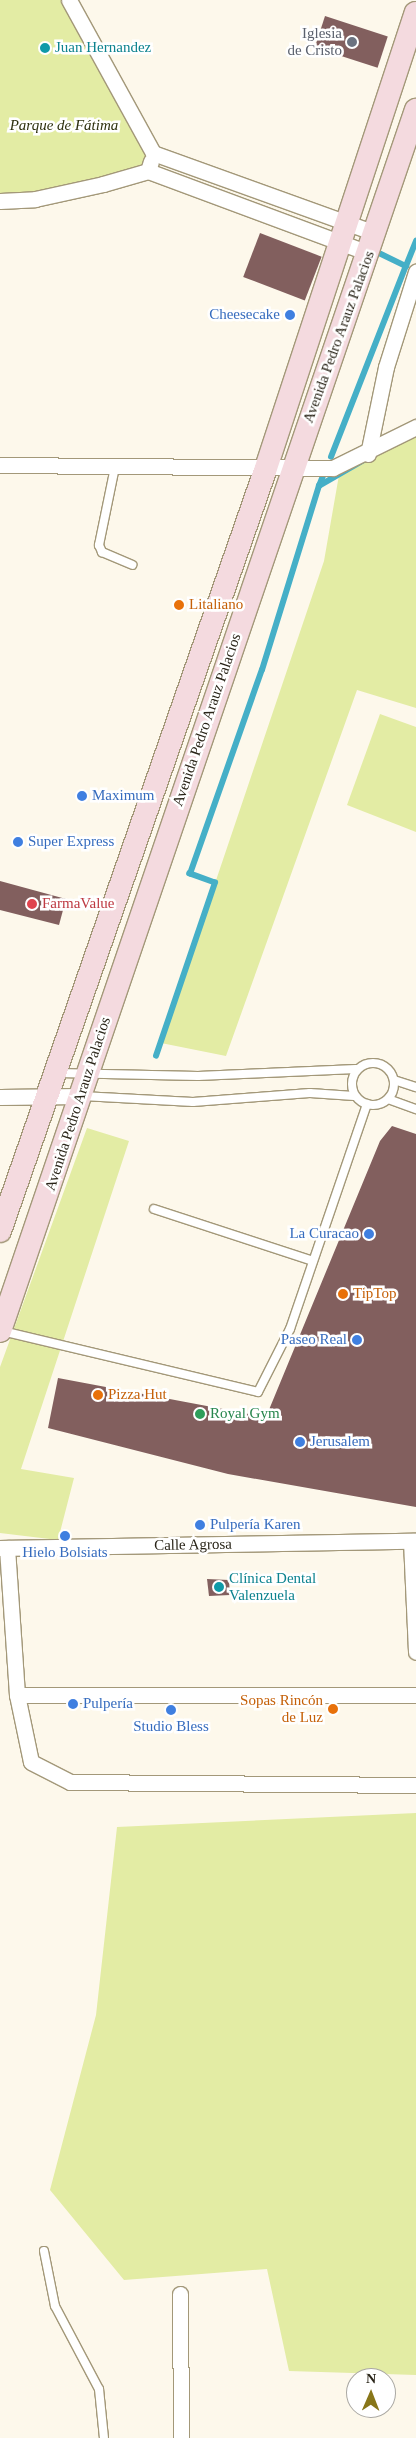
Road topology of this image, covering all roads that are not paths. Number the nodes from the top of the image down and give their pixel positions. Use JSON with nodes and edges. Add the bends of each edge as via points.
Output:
{"nodes":[{"id":1,"x":69,"y":0,"type":"edge"},
{"id":2,"x":416,"y":13,"type":"edge"},
{"id":3,"x":416,"y":110,"type":"edge"},
{"id":4,"x":153,"y":153,"type":"junction"},
{"id":5,"x":148,"y":172,"type":"junction"},
{"id":6,"x":0,"y":201,"type":"edge"},
{"id":7,"x":342,"y":231,"type":"junction"},
{"id":8,"x":372,"y":243,"type":"junction"},
{"id":9,"x":416,"y":272,"type":"edge"},
{"id":10,"x":416,"y":427,"type":"edge"},
{"id":11,"x":368,"y":454,"type":"junction"},
{"id":12,"x":0,"y":464,"type":"edge"},
{"id":13,"x":115,"y":467,"type":"junction"},
{"id":14,"x":265,"y":471,"type":"junction"},
{"id":15,"x":291,"y":471,"type":"junction"},
{"id":16,"x":132,"y":565,"type":"dead end"},
{"id":17,"x":193,"y":675,"type":"junction"},
{"id":18,"x":219,"y":687,"type":"junction"},
{"id":19,"x":121,"y":886,"type":"junction"},
{"id":20,"x":148,"y":894,"type":"junction"},
{"id":21,"x":356,"y":1070,"type":"junction"},
{"id":22,"x":55,"y":1072,"type":"junction"},
{"id":23,"x":88,"y":1074,"type":"junction"},
{"id":24,"x":394,"y":1080,"type":"junction"},
{"id":25,"x":416,"y":1087,"type":"edge"},
{"id":26,"x":80,"y":1096,"type":"junction"},
{"id":27,"x":354,"y":1096,"type":"junction"},
{"id":28,"x":0,"y":1097,"type":"edge"},
{"id":29,"x":46,"y":1097,"type":"junction"},
{"id":30,"x":388,"y":1099,"type":"junction"},
{"id":31,"x":367,"y":1104,"type":"junction"},
{"id":32,"x":416,"y":1109,"type":"edge"},
{"id":33,"x":154,"y":1209,"type":"dead end"},
{"id":34,"x":0,"y":1231,"type":"edge"},
{"id":35,"x":313,"y":1262,"type":"junction"},
{"id":36,"x":0,"y":1331,"type":"edge"},
{"id":37,"x":413,"y":1541,"type":"edge"},
{"id":38,"x":3,"y":1548,"type":"edge"},
{"id":39,"x":416,"y":1652,"type":"edge"},
{"id":40,"x":17,"y":1695,"type":"junction"},
{"id":41,"x":416,"y":1696,"type":"edge"},
{"id":42,"x":416,"y":1785,"type":"edge"},
{"id":43,"x":44,"y":2251,"type":"dead end"},
{"id":44,"x":180,"y":2294,"type":"dead end"},
{"id":45,"x":104,"y":2438,"type":"edge"},
{"id":46,"x":181,"y":2438,"type":"edge"}],
"edges":[{"from":1,"to":4,"type":"street"},
{"from":2,"to":7,"type":"street","name":"Avenida Pedro Arauz Palacios"},
{"from":3,"to":8,"type":"street","name":"Avenida Pedro Arauz Palacios"},
{"from":4,"to":5,"type":"street"},
{"from":4,"to":7,"type":"street"},
{"from":5,"to":6,"type":"street","via":[[34,199]]},
{"from":5,"to":7,"type":"street"},
{"from":7,"to":8,"type":"street"},
{"from":7,"to":8,"type":"street"},
{"from":7,"to":14,"type":"street","name":"Avenida Pedro Arauz Palacios"},
{"from":8,"to":15,"type":"street","name":"Avenida Pedro Arauz Palacios"},
{"from":9,"to":11,"type":"street","via":[[386,366]]},
{"from":10,"to":11,"type":"street"},
{"from":11,"to":15,"type":"street","via":[[333,468]]},
{"from":12,"to":13,"type":"street"},
{"from":13,"to":14,"type":"street"},
{"from":13,"to":16,"type":"lane","via":[[99,545],[102,552]]},
{"from":14,"to":15,"type":"street"},
{"from":14,"to":17,"type":"street","name":"Avenida Pedro Arauz Palacios"},
{"from":15,"to":18,"type":"street","name":"Avenida Pedro Arauz Palacios"},
{"from":17,"to":18,"type":"street"},
{"from":17,"to":19,"type":"street","name":"Avenida Pedro Arauz Palacios"},
{"from":18,"to":20,"type":"street","name":"Avenida Pedro Arauz Palacios"},
{"from":19,"to":20,"type":"street"},
{"from":19,"to":22,"type":"street","name":"Avenida Pedro Arauz Palacios"},
{"from":20,"to":23,"type":"street","name":"Avenida Pedro Arauz Palacios"},
{"from":21,"to":23,"type":"lane","via":[[198,1076]]},
{"from":21,"to":24,"type":"lane","via":[[378,1063]]},
{"from":21,"to":27,"type":"lane","via":[[352,1078]]},
{"from":22,"to":23,"type":"lane"},
{"from":22,"to":29,"type":"street","name":"Avenida Pedro Arauz Palacios"},
{"from":23,"to":26,"type":"street","name":"Avenida Pedro Arauz Palacios"},
{"from":24,"to":25,"type":"lane"},
{"from":24,"to":30,"type":"lane"},
{"from":26,"to":27,"type":"lane","via":[[194,1102],[310,1093]]},
{"from":26,"to":29,"type":"street"},
{"from":26,"to":36,"type":"street","name":"Avenida Pedro Arauz Palacios"},
{"from":27,"to":31,"type":"lane"},
{"from":28,"to":29,"type":"street"},
{"from":29,"to":34,"type":"street","name":"Avenida Pedro Arauz Palacios"},
{"from":30,"to":31,"type":"lane"},
{"from":30,"to":32,"type":"lane"},
{"from":31,"to":35,"type":"lane"},
{"from":33,"to":35,"type":"lane"},
{"from":35,"to":36,"type":"lane","via":[[290,1329],[256,1393]]},
{"from":37,"to":38,"type":"street","name":"Calle Agrosa"},
{"from":37,"to":39,"type":"street"},
{"from":38,"to":40,"type":"street"},
{"from":40,"to":41,"type":"street"},
{"from":40,"to":42,"type":"street","via":[[31,1762],[70,1782]]},
{"from":43,"to":45,"type":"lane","via":[[55,2306],[98,2389]]},
{"from":44,"to":46,"type":"street"}]}
